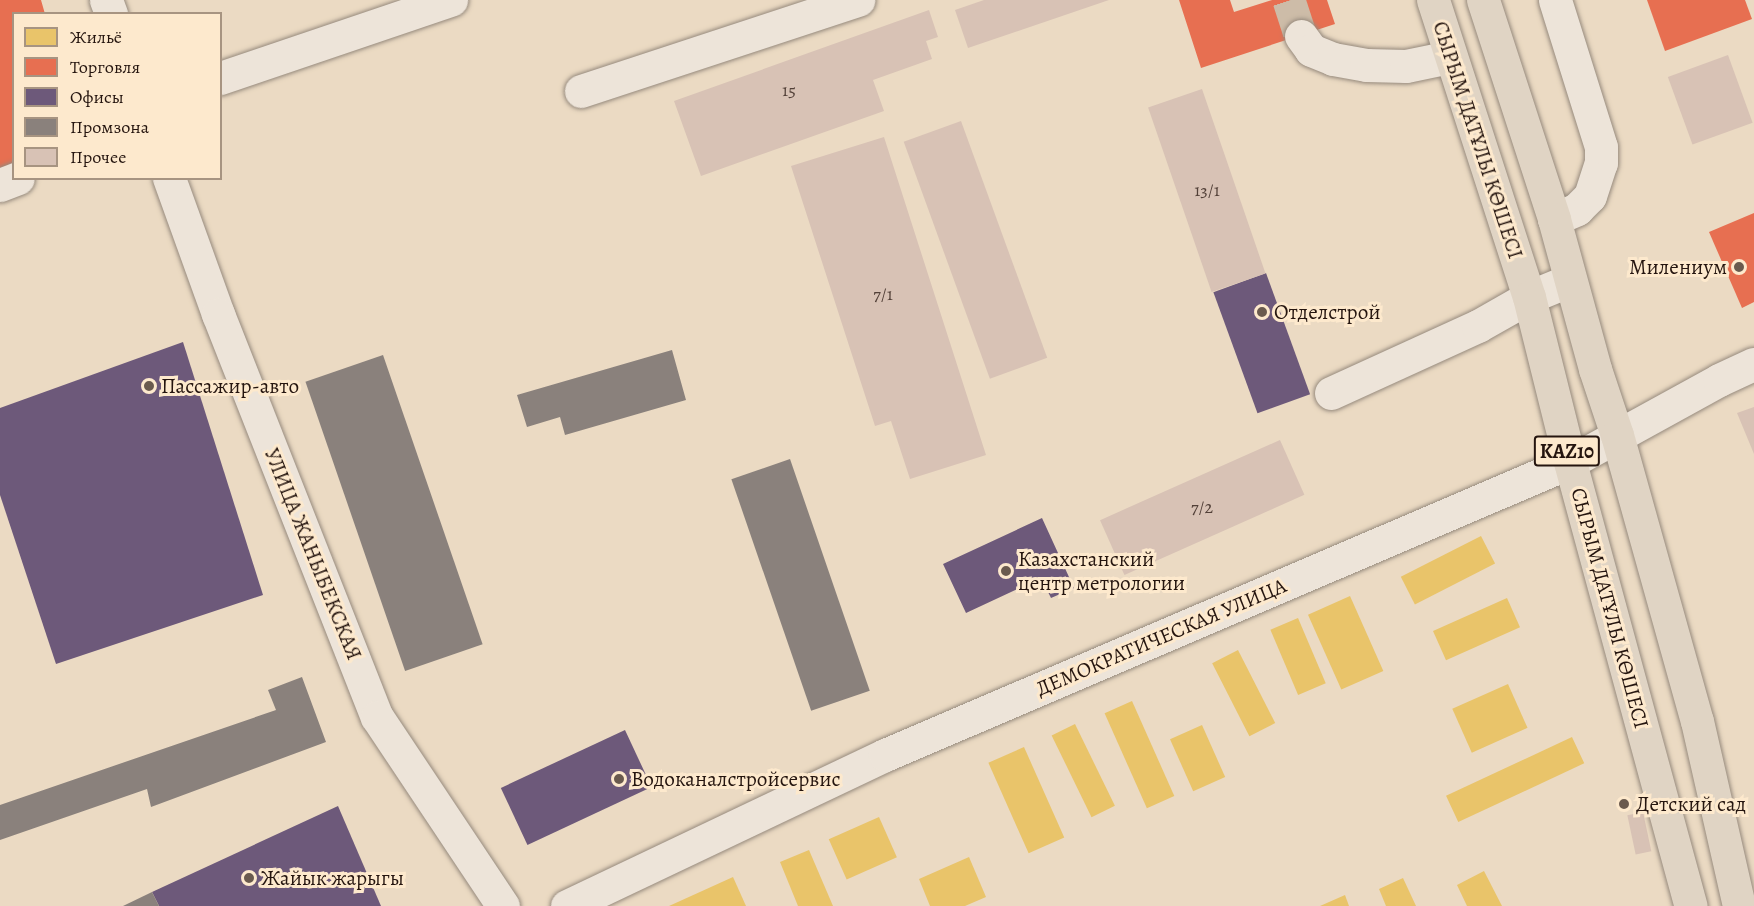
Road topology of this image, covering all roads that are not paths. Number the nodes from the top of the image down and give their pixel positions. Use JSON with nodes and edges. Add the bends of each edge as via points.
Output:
{"nodes":[{"id":1,"x":451,"y":0,"type":"edge"},
{"id":2,"x":858,"y":0,"type":"edge"},
{"id":3,"x":1433,"y":0,"type":"edge"},
{"id":4,"x":1483,"y":0,"type":"edge"},
{"id":5,"x":1555,"y":0,"type":"edge"},
{"id":6,"x":1301,"y":36,"type":"tunnel mouth"},
{"id":7,"x":1450,"y":57,"type":"junction"},
{"id":8,"x":222,"y":77,"type":"edge"},
{"id":9,"x":581,"y":91,"type":"dead end"},
{"id":10,"x":170,"y":180,"type":"edge"},
{"id":11,"x":1554,"y":219,"type":"junction"},
{"id":12,"x":1570,"y":280,"type":"junction"},
{"id":13,"x":1529,"y":297,"type":"junction"},
{"id":14,"x":1754,"y":364,"type":"edge"},
{"id":15,"x":1331,"y":393,"type":"dead end"},
{"id":16,"x":1617,"y":435,"type":"junction"},
{"id":17,"x":1570,"y":462,"type":"junction"},
{"id":18,"x":1740,"y":901,"type":"edge"},
{"id":19,"x":503,"y":906,"type":"edge"},
{"id":20,"x":567,"y":906,"type":"edge"},
{"id":21,"x":1691,"y":906,"type":"edge"}],
"edges":[{"from":1,"to":8,"type":"street"},
{"from":2,"to":9,"type":"street"},
{"from":3,"to":7,"type":"highway","name":"СЫРЫМ ДАТҰЛЫ КӨШЕСІ","number":"KAZ10"},
{"from":4,"to":11,"type":"highway","number":"KAZ10"},
{"from":5,"to":11,"type":"street","via":[[1601,147],[1601,163],[1590,196]]},
{"from":6,"to":7,"type":"street","via":[[1311,50],[1366,65],[1406,66]]},
{"from":7,"to":13,"type":"highway","name":"СЫРЫМ ДАТҰЛЫ КӨШЕСІ","number":"KAZ10"},
{"from":10,"to":19,"type":"street","name":"УЛИЦА ЖАНЫБЕКСКАЯ","via":[[222,325],[377,717]]},
{"from":11,"to":12,"type":"highway","number":"KAZ10"},
{"from":12,"to":13,"type":"street"},
{"from":12,"to":16,"type":"highway","number":"KAZ10"},
{"from":13,"to":15,"type":"street","via":[[1478,326]]},
{"from":13,"to":17,"type":"highway","name":"СЫРЫМ ДАТҰЛЫ КӨШЕСІ","number":"KAZ10"},
{"from":14,"to":16,"type":"street","name":"ДЕМОКРАТИЧЕСКАЯ УЛИЦА"},
{"from":16,"to":17,"type":"street","name":"ДЕМОКРАТИЧЕСКАЯ УЛИЦА"},
{"from":16,"to":18,"type":"highway","number":"KAZ10","via":[[1697,721]]},
{"from":17,"to":20,"type":"street","name":"ДЕМОКРАТИЧЕСКАЯ УЛИЦА","via":[[885,755]]},
{"from":17,"to":21,"type":"highway","name":"СЫРЫМ ДАТҰЛЫ КӨШЕСІ","number":"KAZ10"}]}
